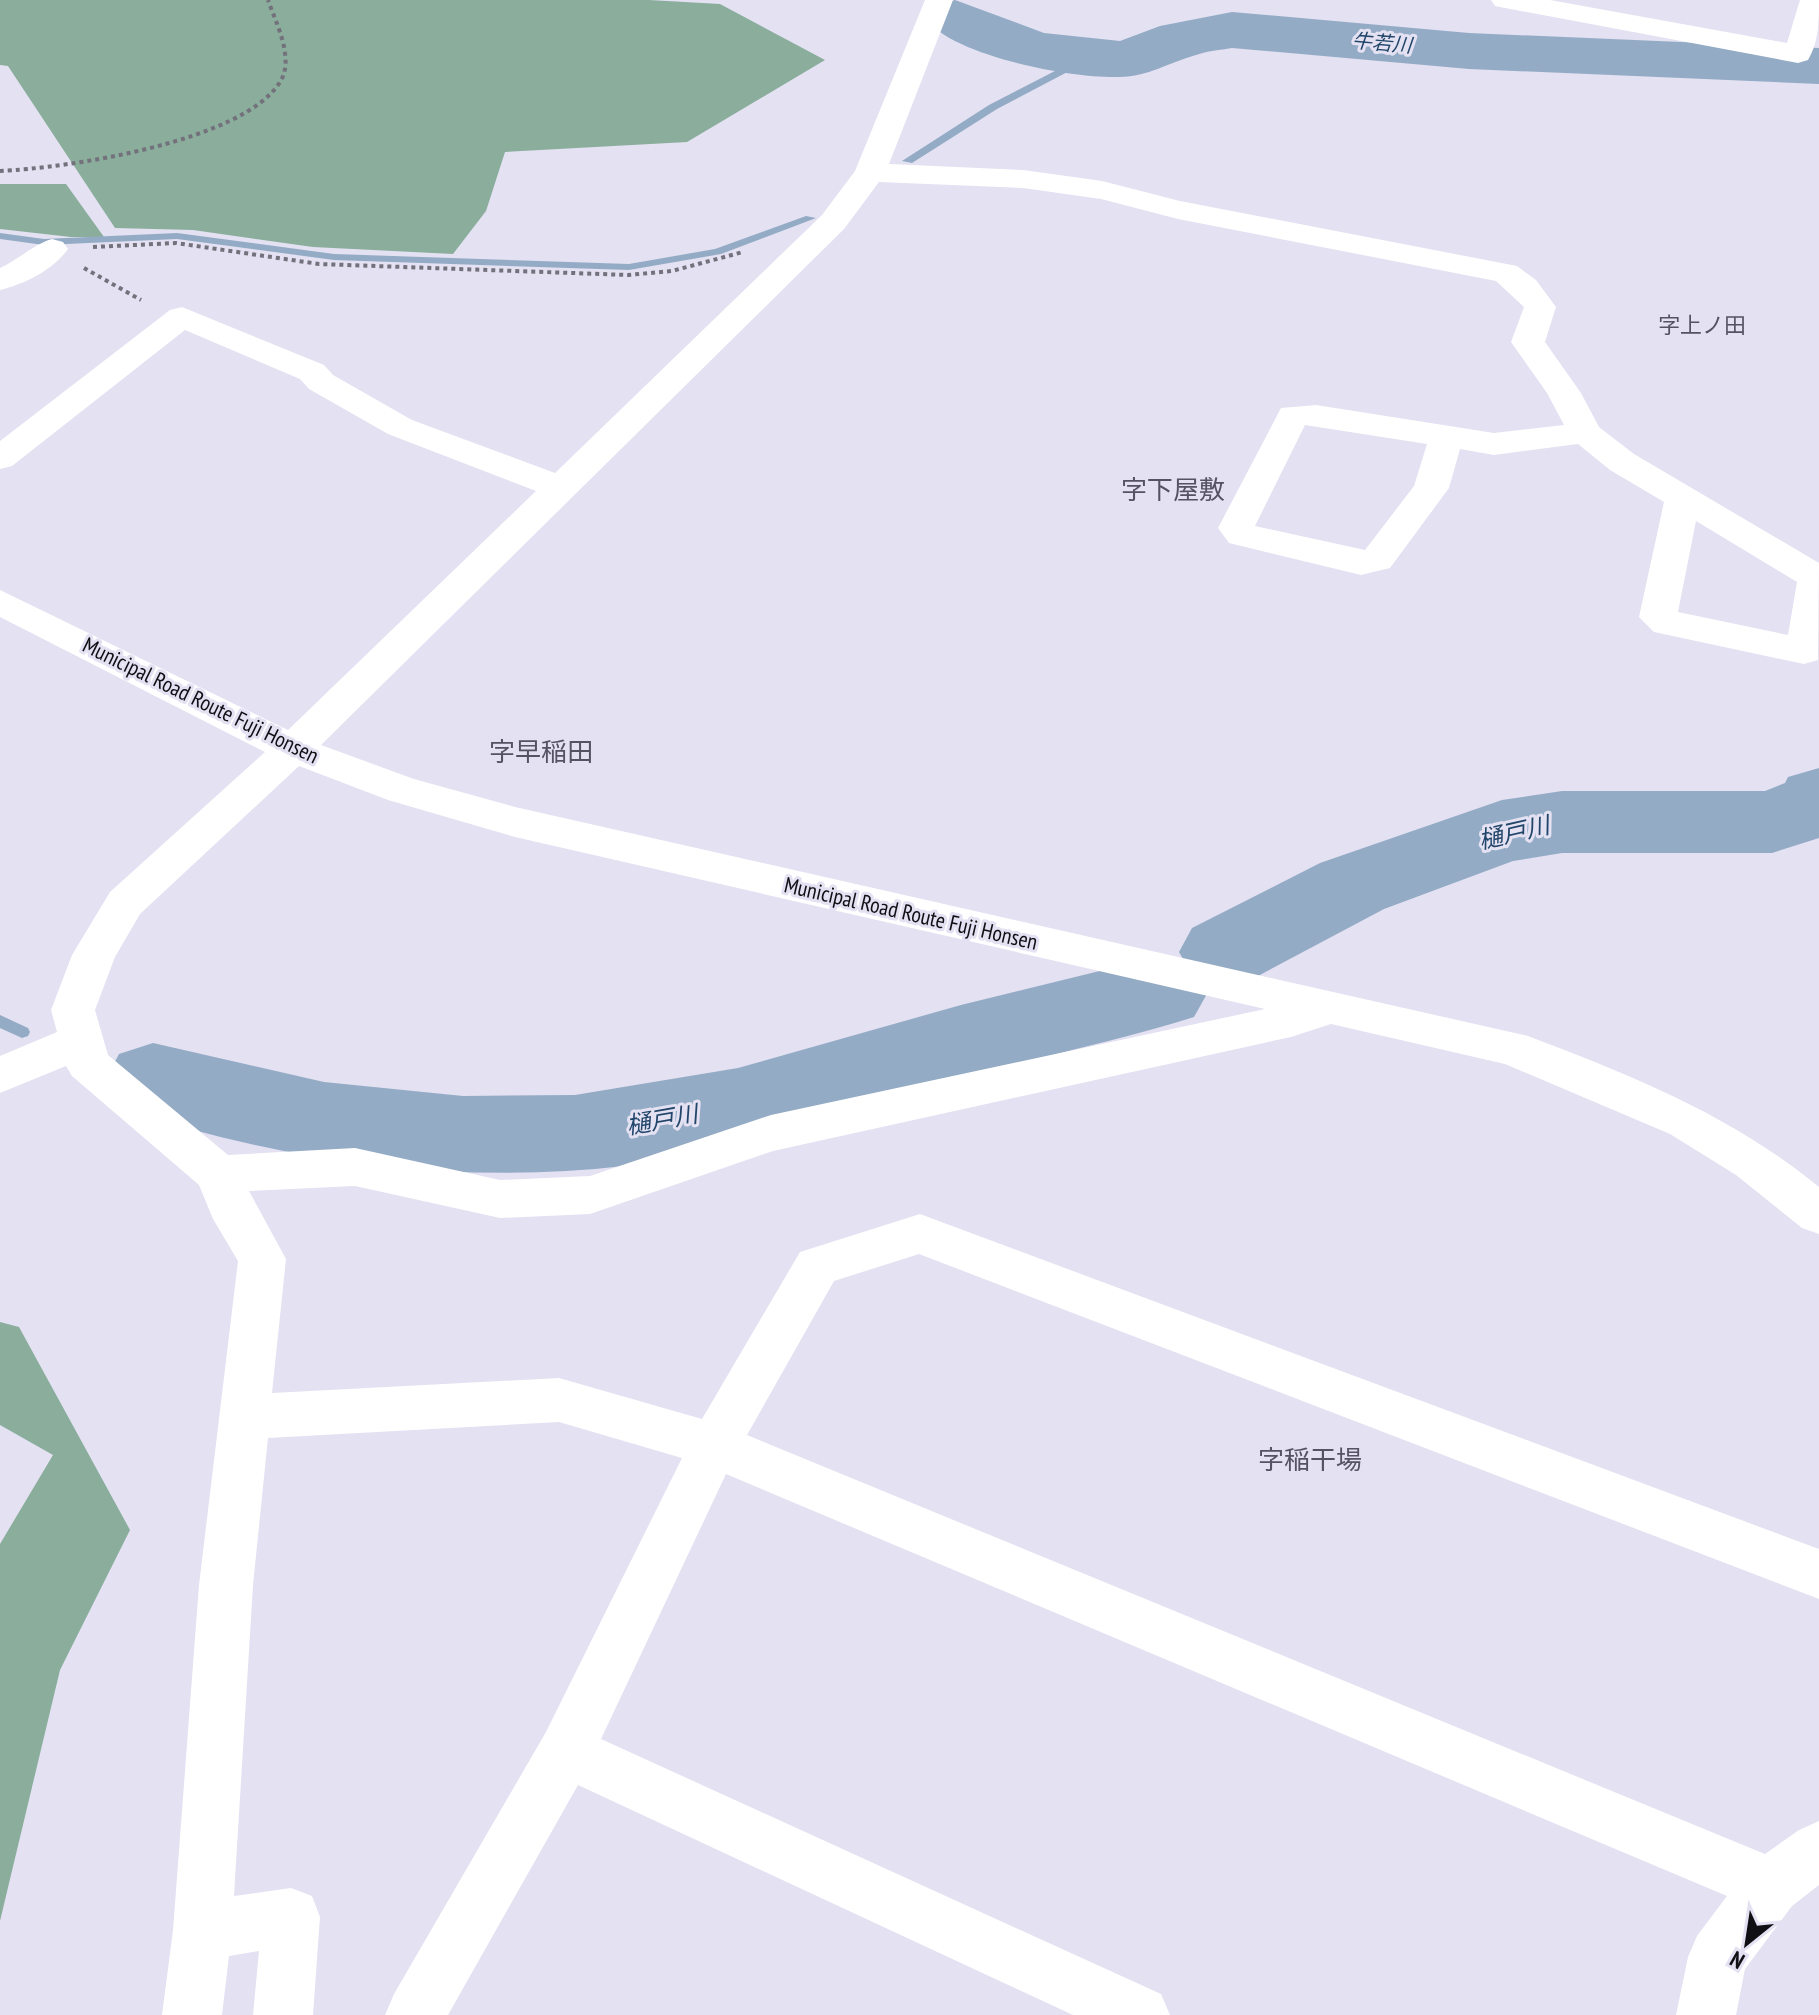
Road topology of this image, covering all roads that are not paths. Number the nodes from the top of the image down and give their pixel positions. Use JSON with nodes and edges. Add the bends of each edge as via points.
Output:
{"nodes":[{"id":1,"x":939,"y":0,"type":"edge"},
{"id":2,"x":1505,"y":0,"type":"edge"},
{"id":3,"x":1814,"y":0,"type":"edge"},
{"id":4,"x":870,"y":172,"type":"junction"},
{"id":5,"x":52,"y":249,"type":"road end"},
{"id":6,"x":0,"y":280,"type":"edge"},
{"id":7,"x":1585,"y":433,"type":"junction"},
{"id":8,"x":1447,"y":435,"type":"junction"},
{"id":9,"x":0,"y":458,"type":"edge"},
{"id":10,"x":560,"y":488,"type":"junction"},
{"id":11,"x":1683,"y":497,"type":"junction"},
{"id":12,"x":1818,"y":578,"type":"edge"},
{"id":13,"x":0,"y":602,"type":"edge"},
{"id":14,"x":293,"y":749,"type":"junction"},
{"id":15,"x":1330,"y":1007,"type":"junction"},
{"id":16,"x":79,"y":1041,"type":"junction"},
{"id":17,"x":0,"y":1075,"type":"edge"},
{"id":18,"x":219,"y":1174,"type":"junction"},
{"id":19,"x":1819,"y":1214,"type":"edge"},
{"id":20,"x":245,"y":1417,"type":"junction"},
{"id":21,"x":714,"y":1445,"type":"junction"},
{"id":22,"x":1819,"y":1574,"type":"edge"},
{"id":23,"x":566,"y":1751,"type":"junction"},
{"id":24,"x":1819,"y":1850,"type":"edge"},
{"id":25,"x":1771,"y":1885,"type":"junction"},
{"id":26,"x":202,"y":1930,"type":"junction"},
{"id":27,"x":192,"y":2015,"type":"edge"},
{"id":28,"x":283,"y":2015,"type":"edge"},
{"id":29,"x":415,"y":2015,"type":"edge"},
{"id":30,"x":1140,"y":2015,"type":"edge"},
{"id":31,"x":1706,"y":2015,"type":"edge"}],
"edges":[{"from":1,"to":4,"type":"street"},
{"from":2,"to":3,"type":"street","via":[[1798,54]]},
{"from":4,"to":7,"type":"street","via":[[1023,179],[1102,190],[1297,235],[1506,273],[1540,307],[1528,342]]},
{"from":4,"to":10,"type":"street","via":[[833,222]]},
{"from":5,"to":6,"type":"street"},
{"from":7,"to":8,"type":"street","via":[[1494,444]]},
{"from":7,"to":11,"type":"street","via":[[1622,462]]},
{"from":8,"to":8,"type":"street","via":[[1293,415],[1236,528],[1242,535],[1361,563],[1377,560],[1431,488]]},
{"from":9,"to":10,"type":"street","via":[[182,317],[312,372],[400,427]]},
{"from":10,"to":14,"type":"street"},
{"from":11,"to":12,"type":"street"},
{"from":11,"to":12,"type":"street","via":[[1658,617],[1667,623],[1804,651]]},
{"from":13,"to":14,"type":"street","name":"Municipal Road Route Fuji Honsen"},
{"from":14,"to":15,"type":"street","name":"Municipal Road Route Fuji Honsen","via":[[402,790],[515,822]]},
{"from":14,"to":16,"type":"street","via":[[125,903],[94,955],[73,1010]]},
{"from":15,"to":18,"type":"street","via":[[1291,1020],[771,1133],[590,1195],[500,1199],[355,1167]]},
{"from":15,"to":19,"type":"street","name":"Municipal Road Route Fuji Honsen","via":[[1512,1048],[1634,1097],[1710,1134]]},
{"from":16,"to":17,"type":"street"},
{"from":16,"to":18,"type":"street","via":[[88,1064]]},
{"from":18,"to":20,"type":"street","via":[[230,1205],[262,1259]]},
{"from":20,"to":21,"type":"street","via":[[559,1400]]},
{"from":20,"to":26,"type":"street","via":[[226,1585]]},
{"from":21,"to":22,"type":"street","via":[[817,1266],[920,1234]]},
{"from":21,"to":23,"type":"street"},
{"from":21,"to":25,"type":"street"},
{"from":23,"to":29,"type":"street"},
{"from":23,"to":30,"type":"street"},
{"from":24,"to":25,"type":"street"},
{"from":25,"to":31,"type":"street","via":[[1718,1957]]},
{"from":26,"to":27,"type":"street"},
{"from":26,"to":28,"type":"street","via":[[291,1917]]}]}
